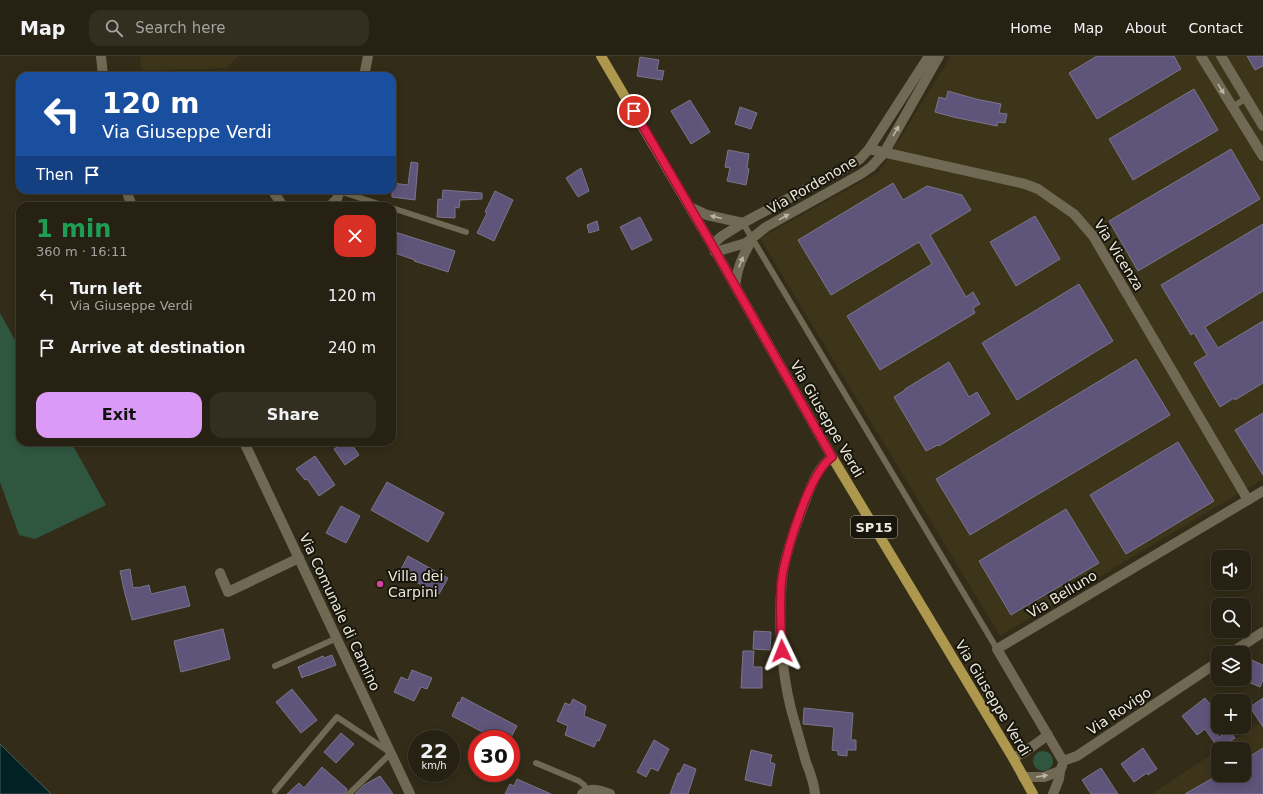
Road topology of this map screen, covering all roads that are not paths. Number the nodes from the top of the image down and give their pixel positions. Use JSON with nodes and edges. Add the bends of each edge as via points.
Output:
{"nodes":[{"id":1,"x":101,"y":56,"type":"edge"},
{"id":2,"x":368,"y":56,"type":"edge"},
{"id":3,"x":601,"y":56,"type":"edge"},
{"id":4,"x":929,"y":56,"type":"edge"},
{"id":5,"x":939,"y":56,"type":"edge"},
{"id":6,"x":1201,"y":56,"type":"edge"},
{"id":7,"x":1221,"y":56,"type":"edge"},
{"id":8,"x":103,"y":72,"type":"edge"},
{"id":9,"x":365,"y":72,"type":"edge"},
{"id":10,"x":1246,"y":98,"type":"junction"},
{"id":11,"x":1233,"y":107,"type":"junction"},
{"id":12,"x":1263,"y":126,"type":"edge"},
{"id":13,"x":869,"y":149,"type":"junction"},
{"id":14,"x":884,"y":153,"type":"junction"},
{"id":15,"x":1263,"y":156,"type":"edge"},
{"id":16,"x":348,"y":194,"type":"edge"},
{"id":17,"x":373,"y":202,"type":"edge"},
{"id":18,"x":690,"y":207,"type":"junction"},
{"id":19,"x":396,"y":209,"type":"edge"},
{"id":20,"x":743,"y":223,"type":"junction"},
{"id":21,"x":466,"y":232,"type":"dead end"},
{"id":22,"x":752,"y":239,"type":"junction"},
{"id":23,"x":714,"y":248,"type":"junction"},
{"id":24,"x":735,"y":286,"type":"junction"},
{"id":25,"x":246,"y":446,"type":"edge"},
{"id":26,"x":832,"y":457,"type":"junction"},
{"id":27,"x":1263,"y":491,"type":"edge"},
{"id":28,"x":1248,"y":500,"type":"junction"},
{"id":29,"x":299,"y":558,"type":"junction"},
{"id":30,"x":220,"y":574,"type":"dead end"},
{"id":31,"x":1263,"y":632,"type":"edge"},
{"id":32,"x":337,"y":638,"type":"junction"},
{"id":33,"x":1242,"y":646,"type":"edge"},
{"id":34,"x":997,"y":649,"type":"junction"},
{"id":35,"x":275,"y":666,"type":"dead end"},
{"id":36,"x":1211,"y":667,"type":"edge"},
{"id":37,"x":1048,"y":735,"type":"junction"},
{"id":38,"x":391,"y":753,"type":"junction"},
{"id":39,"x":1013,"y":758,"type":"junction"},
{"id":40,"x":1063,"y":761,"type":"junction"},
{"id":41,"x":536,"y":763,"type":"dead end"},
{"id":42,"x":1060,"y":771,"type":"junction"},
{"id":43,"x":1023,"y":777,"type":"junction"},
{"id":44,"x":275,"y":791,"type":"dead end"},
{"id":45,"x":584,"y":792,"type":"edge"},
{"id":46,"x":348,"y":794,"type":"edge"},
{"id":47,"x":410,"y":794,"type":"edge"},
{"id":48,"x":610,"y":794,"type":"edge"},
{"id":49,"x":815,"y":794,"type":"edge"},
{"id":50,"x":1033,"y":794,"type":"edge"},
{"id":51,"x":1053,"y":794,"type":"edge"}],
"edges":[{"from":1,"to":8,"type":"street"},
{"from":2,"to":9,"type":"street"},
{"from":3,"to":18,"type":"main road","name":"Via Giuseppe Verdi","number":"SP15"},
{"from":4,"to":13,"type":"street","name":"Via Pordenone"},
{"from":14,"to":5,"type":"street","name":"Via Pordenone","one_way":true},
{"from":6,"to":11,"type":"street","one_way":true},
{"from":7,"to":10,"type":"street"},
{"from":10,"to":11,"type":"lane"},
{"from":10,"to":12,"type":"street"},
{"from":11,"to":15,"type":"street"},
{"from":13,"to":14,"type":"street","name":"Via Vicenza"},
{"from":13,"to":20,"type":"street","name":"Via Pordenone","via":[[860,159],[847,167]]},
{"from":22,"to":14,"type":"street","name":"Via Pordenone","one_way":true,"via":[[766,227],[861,174]]},
{"from":14,"to":28,"type":"street","name":"Via Vicenza","via":[[1025,184],[1043,192],[1074,214],[1093,236]]},
{"from":16,"to":17,"type":"lane"},
{"from":20,"to":18,"type":"street","one_way":true,"via":[[707,215]]},
{"from":18,"to":23,"type":"main road","name":"Via Giuseppe Verdi","number":"SP15"},
{"from":19,"to":21,"type":"lane"},
{"from":20,"to":22,"type":"lane"},
{"from":20,"to":23,"type":"street","name":"Via Pordenone","via":[[722,236]]},
{"from":22,"to":23,"type":"street","name":"Via Pordenone","via":[[739,246]]},
{"from":24,"to":22,"type":"street","one_way":true,"via":[[740,262]]},
{"from":22,"to":34,"type":"lane"},
{"from":23,"to":24,"type":"main road","name":"Via Giuseppe Verdi","number":"SP15"},
{"from":24,"to":26,"type":"main road","name":"Via Giuseppe Verdi","number":"SP15"},
{"from":25,"to":29,"type":"street","name":"Via Comunale di Camino"},
{"from":26,"to":39,"type":"main road","name":"Via Giuseppe Verdi","number":"SP15"},
{"from":26,"to":49,"type":"street","via":[[826,461],[816,476],[807,497],[792,535],[782,578],[782,651],[785,679]]},
{"from":27,"to":28,"type":"street","name":"Via Belluno"},
{"from":28,"to":34,"type":"street","name":"Via Belluno"},
{"from":29,"to":30,"type":"street","via":[[228,592]]},
{"from":29,"to":32,"type":"street","name":"Via Comunale di Camino"},
{"from":31,"to":33,"type":"street"},
{"from":32,"to":35,"type":"lane"},
{"from":32,"to":38,"type":"street","name":"Via Comunale di Camino"},
{"from":34,"to":37,"type":"street"},
{"from":36,"to":40,"type":"street","name":"Via Rovigo","via":[[1077,756]]},
{"from":37,"to":39,"type":"street"},
{"from":37,"to":40,"type":"street"},
{"from":38,"to":44,"type":"lane","via":[[337,717]]},
{"from":38,"to":46,"type":"lane"},
{"from":38,"to":47,"type":"street","name":"Via Comunale di Camino"},
{"from":39,"to":43,"type":"main road","name":"Via Giuseppe Verdi","number":"SP15"},
{"from":40,"to":42,"type":"street"},
{"from":41,"to":45,"type":"lane","via":[[579,781],[584,785]]},
{"from":43,"to":42,"type":"street","one_way":true,"via":[[1044,777]]},
{"from":42,"to":51,"type":"street"},
{"from":43,"to":50,"type":"main road","name":"Via Giuseppe Verdi","number":"SP15"},
{"from":45,"to":48,"type":"street","via":[[597,789]]}]}
